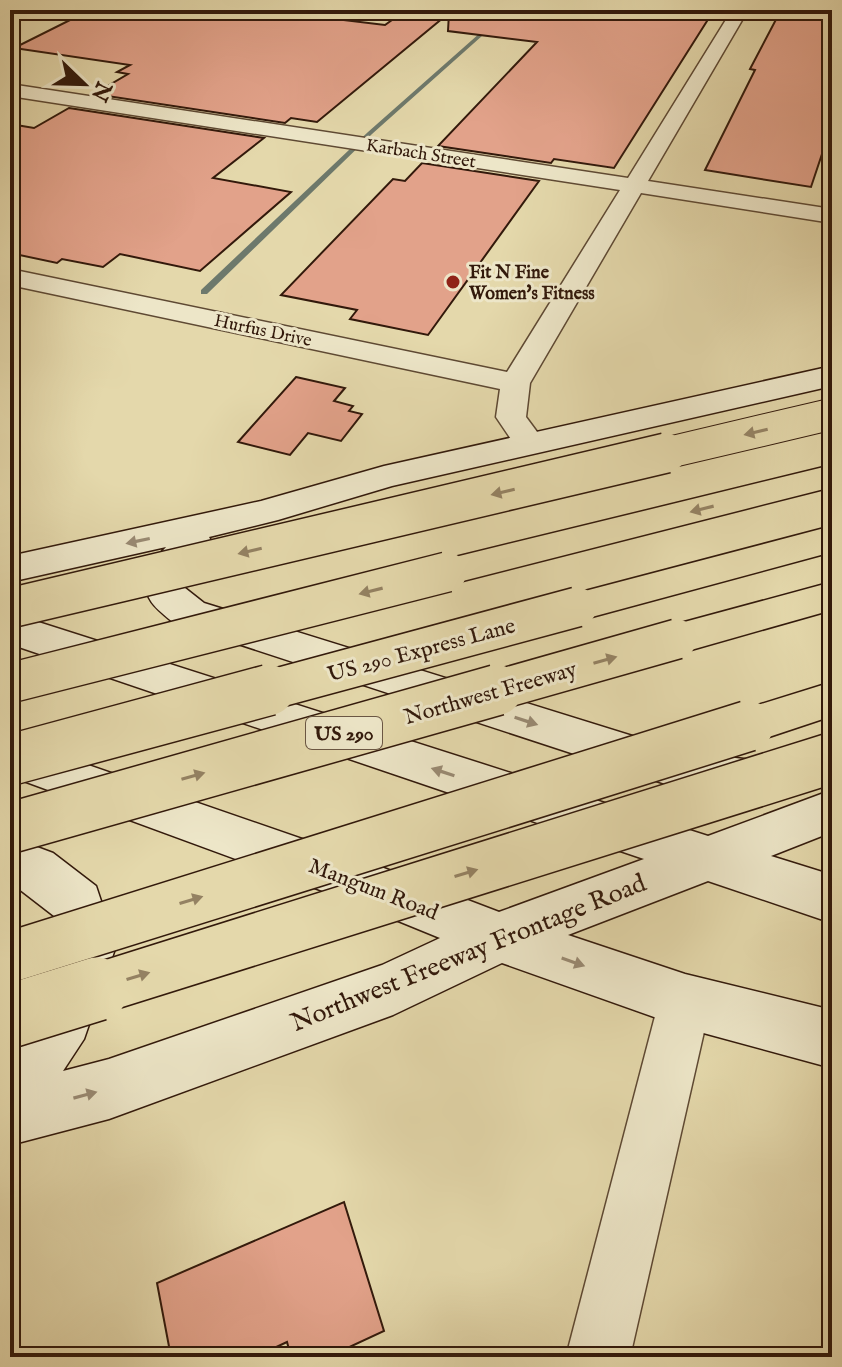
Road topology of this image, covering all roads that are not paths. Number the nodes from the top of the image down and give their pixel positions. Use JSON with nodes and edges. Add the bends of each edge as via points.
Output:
{"nodes":[{"id":1,"x":740,"y":10,"type":"edge"},
{"id":2,"x":10,"y":90,"type":"edge"},
{"id":3,"x":635,"y":188,"type":"junction"},
{"id":4,"x":832,"y":216,"type":"edge"},
{"id":5,"x":10,"y":277,"type":"edge"},
{"id":6,"x":832,"y":376,"type":"edge"},
{"id":7,"x":515,"y":383,"type":"junction"},
{"id":8,"x":832,"y":414,"type":"edge"},
{"id":9,"x":530,"y":444,"type":"junction"},
{"id":10,"x":832,"y":476,"type":"edge"},
{"id":11,"x":265,"y":512,"type":"junction"},
{"id":12,"x":832,"y":539,"type":"edge"},
{"id":13,"x":10,"y":569,"type":"edge"},
{"id":14,"x":832,"y":596,"type":"edge"},
{"id":15,"x":10,"y":608,"type":"edge"},
{"id":16,"x":10,"y":628,"type":"edge"},
{"id":17,"x":10,"y":683,"type":"edge"},
{"id":18,"x":832,"y":699,"type":"edge"},
{"id":19,"x":10,"y":758,"type":"edge"},
{"id":20,"x":832,"y":758,"type":"edge"},
{"id":21,"x":832,"y":791,"type":"edge"},
{"id":22,"x":832,"y":811,"type":"edge"},
{"id":23,"x":10,"y":828,"type":"edge"},
{"id":24,"x":10,"y":859,"type":"edge"},
{"id":25,"x":703,"y":859,"type":"junction"},
{"id":26,"x":832,"y":899,"type":"edge"},
{"id":27,"x":499,"y":937,"type":"junction"},
{"id":28,"x":10,"y":957,"type":"edge"},
{"id":29,"x":685,"y":1001,"type":"junction"},
{"id":30,"x":10,"y":1016,"type":"edge"},
{"id":31,"x":832,"y":1039,"type":"edge"},
{"id":32,"x":10,"y":1097,"type":"edge"},
{"id":33,"x":10,"y":1115,"type":"edge"},
{"id":34,"x":598,"y":1357,"type":"edge"}],
"edges":[{"from":1,"to":3,"type":"street"},
{"from":2,"to":3,"type":"street","name":"Karbach Street"},
{"from":3,"to":4,"type":"street","name":"Karbach Street"},
{"from":3,"to":7,"type":"street"},
{"from":5,"to":7,"type":"street","name":"Hurfus Drive"},
{"from":6,"to":9,"type":"main road"},
{"from":7,"to":9,"type":"street","via":[[511,417]]},
{"from":8,"to":15,"type":"highway","one_way":true,"bridge":true},
{"from":9,"to":11,"type":"main road","via":[[384,477]]},
{"from":10,"to":17,"type":"highway","one_way":true,"bridge":true},
{"from":11,"to":13,"type":"main road","one_way":true},
{"from":11,"to":21,"type":"main road","one_way":true,"via":[[178,557],[162,574],[166,595],[189,613],[684,771]]},
{"from":12,"to":19,"type":"highway","name":"US 290 Express Lane","bridge":true},
{"from":23,"to":14,"type":"highway","name":"Northwest Freeway","number":"US 290","one_way":true,"bridge":true},
{"from":25,"to":16,"type":"main road","one_way":true},
{"from":28,"to":18,"type":"highway","one_way":true,"bridge":true},
{"from":19,"to":27,"type":"main road","name":"Mangum Road"},
{"from":30,"to":20,"type":"highway","one_way":true,"bridge":true},
{"from":22,"to":25,"type":"main road","name":"Northwest Freeway Frontage Road"},
{"from":24,"to":32,"type":"main road","via":[[35,869],[77,903],[89,946],[64,1019]]},
{"from":25,"to":26,"type":"main road"},
{"from":25,"to":27,"type":"main road","name":"Northwest Freeway Frontage Road"},
{"from":27,"to":29,"type":"main road","name":"Mangum Road","one_way":true},
{"from":33,"to":27,"type":"main road","name":"Northwest Freeway Frontage Road","one_way":true,"via":[[109,1089],[393,988]]},
{"from":29,"to":31,"type":"main road","name":"Mangum Road"},
{"from":29,"to":34,"type":"street"}]}
